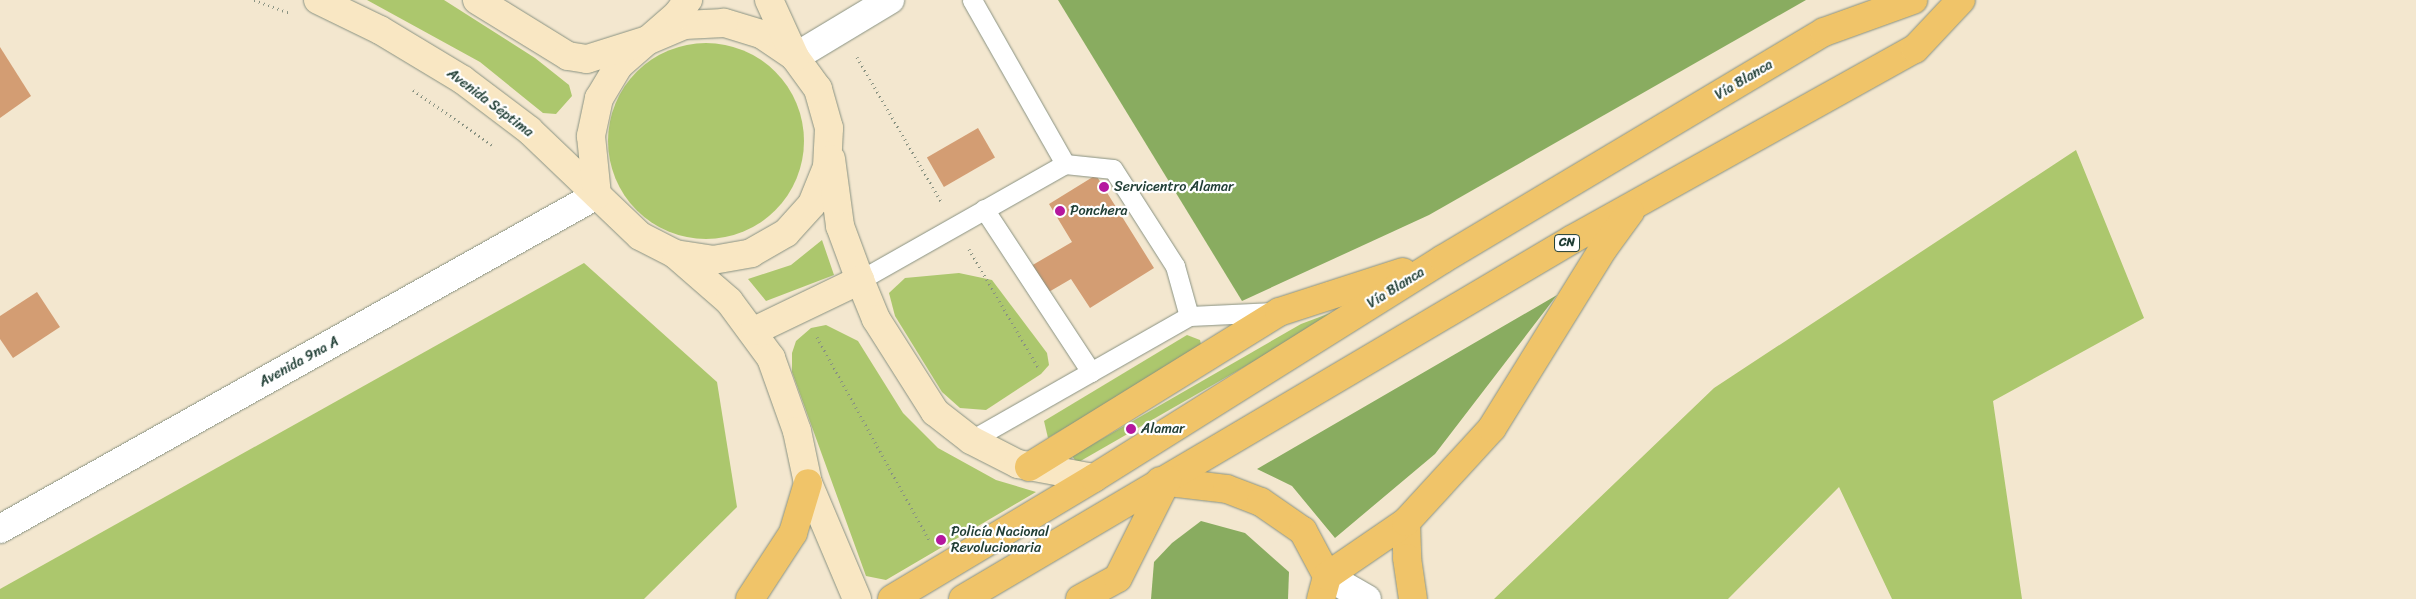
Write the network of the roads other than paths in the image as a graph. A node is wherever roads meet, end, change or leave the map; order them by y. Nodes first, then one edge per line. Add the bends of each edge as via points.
1 (318, 0) edge
2 (477, 0) edge
3 (688, 0) edge
4 (769, 0) edge
5 (890, 0) edge
6 (972, 0) edge
7 (1912, 0) edge
8 (1961, 0) edge
9 (648, 40) junction
10 (795, 57) junction
11 (829, 128) junction
12 (1065, 164) junction
13 (598, 195) junction
14 (1635, 204) junction
15 (984, 210) junction
16 (675, 254) junction
17 (1442, 259) junction
18 (860, 280) junction
19 (1279, 312) junction
20 (1189, 316) junction
21 (754, 331) junction
22 (1091, 372) junction
23 (971, 440) junction
24 (1029, 467) junction
25 (1094, 478) junction
26 (1167, 480) junction
27 (808, 483) junction
28 (1406, 522) junction
29 (0, 529) edge
30 (1324, 587) edge
31 (750, 599) edge
32 (857, 599) edge
33 (892, 599) edge
34 (963, 599) edge
35 (1080, 599) edge
36 (1367, 599) edge
37 (1413, 599) edge

1 - 13 main road, Avenida Séptima via 380,30 463,80 529,130
2 - 9 main road via 568,56 587,59
3 - 9 main road via 677,15
4 - 10 main road
5 - 10 street
6 - 12 lane
7 - 17 highway, Vía Blanca via 1824,32
8 - 14 highway, CN via 1915,49
9 - 10 main road via 684,25 724,23 760,34
9 - 13 main road via 619,65 599,98 591,136
10 - 11 main road via 818,89
11 - 16 main road via 827,167 812,204 786,233 751,253 713,260
11 - 18 main road via 840,226
12 - 15 lane
12 - 20 lane via 1113,169 1175,266
13 - 16 main road, Avenida Séptima via 640,236
13 - 29 street, Avenida 9na A
14 - 26 highway, CN via 1326,383
14 - 28 highway via 1603,249 1492,428
15 - 18 lane
15 - 22 lane
16 - 21 main road via 729,301
17 - 19 highway
17 - 25 highway, Vía Blanca
18 - 21 main road
18 - 23 main road via 876,319 913,382 935,412
19 - 20 lane
19 - 24 highway
20 - 22 lane
21 - 27 main road via 771,358 783,389
22 - 23 lane
23 - 24 main road
24 - 25 main road
25 - 26 highway via 1131,484
25 - 33 highway, Vía Blanca
26 - 30 highway via 1227,489 1261,502 1303,531
26 - 34 highway, CN
26 - 35 highway via 1118,578
27 - 31 highway via 793,534
27 - 32 main road
28 - 30 highway
28 - 37 highway
30 - 36 street

